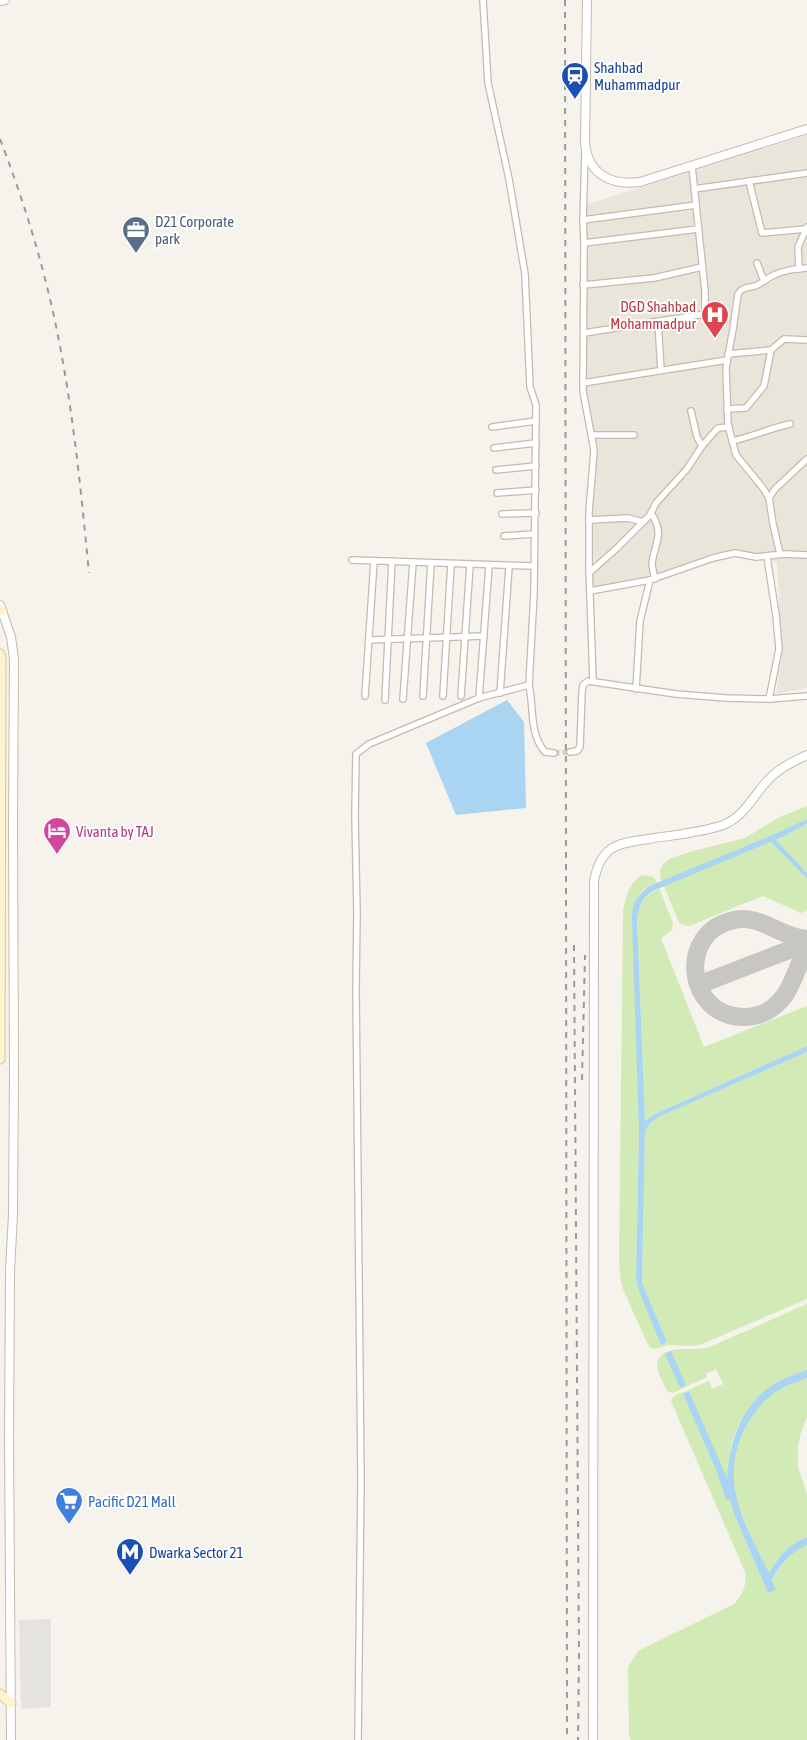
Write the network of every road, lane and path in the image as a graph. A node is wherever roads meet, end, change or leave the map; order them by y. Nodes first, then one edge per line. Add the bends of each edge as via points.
1 (5, 0) edge
2 (483, 0) edge
3 (587, 0) edge
4 (0, 1) edge
5 (807, 130) edge
6 (586, 149) junction
7 (692, 166) junction
8 (807, 173) edge
9 (749, 181) junction
10 (694, 189) junction
11 (696, 205) junction
12 (583, 220) junction
13 (807, 228) edge
14 (698, 229) junction
15 (584, 243) junction
16 (757, 263) dead end
17 (702, 267) junction
18 (799, 268) junction
19 (807, 268) edge
20 (764, 281) junction
21 (583, 284) junction
22 (658, 322) junction
23 (584, 333) junction
24 (807, 340) edge
25 (771, 350) junction
26 (728, 357) junction
27 (661, 370) junction
28 (583, 383) junction
29 (728, 409) junction
30 (691, 411) dead end
31 (536, 421) junction
32 (790, 424) dead end
33 (492, 427) dead end
34 (729, 427) junction
35 (592, 435) junction
36 (634, 435) dead end
37 (732, 441) junction
38 (536, 443) junction
39 (702, 446) junction
40 (494, 448) dead end
41 (807, 459) edge
42 (536, 466) junction
43 (496, 470) dead end
44 (536, 490) junction
45 (497, 493) dead end
46 (769, 498) junction
47 (536, 513) junction
48 (651, 513) junction
49 (502, 514) dead end
50 (589, 520) junction
51 (643, 522) junction
52 (534, 534) junction
53 (504, 536) dead end
54 (780, 554) junction
55 (807, 555) edge
56 (766, 557) junction
57 (352, 560) dead end
58 (374, 561) junction
59 (392, 561) junction
60 (413, 562) junction
61 (534, 562) junction
62 (430, 563) junction
63 (451, 564) junction
64 (470, 565) junction
65 (489, 566) junction
66 (509, 566) junction
67 (589, 573) junction
68 (653, 580) junction
69 (590, 591) junction
70 (1, 609) edge
71 (484, 636) junction
72 (426, 637) junction
73 (446, 637) junction
74 (466, 637) junction
75 (407, 639) junction
76 (369, 640) junction
77 (387, 640) junction
78 (0, 654) edge
79 (593, 681) junction
80 (529, 685) junction
81 (636, 689) junction
82 (500, 693) junction
83 (365, 696) dead end
84 (423, 696) dead end
85 (443, 696) dead end
86 (461, 696) dead end
87 (807, 696) edge
88 (479, 698) junction
89 (403, 699) dead end
90 (769, 699) junction
91 (385, 700) dead end
92 (570, 752) dead end
93 (554, 753) tunnel mouth
94 (807, 755) edge
95 (0, 1059) edge
96 (0, 1694) edge
97 (11, 1703) junction
98 (11, 1740) edge
99 (358, 1740) edge
100 (593, 1740) edge

1 - 4 street
2 - 31 street via 488,83 525,274 530,387 536,405
3 - 6 street
5 - 7 street
6 - 7 street via 601,175 620,183 640,182
6 - 12 street
7 - 10 street
8 - 9 street
9 - 10 street
9 - 13 street via 762,233
10 - 11 street
11 - 12 street
11 - 14 street
12 - 15 street
13 - 18 street via 798,247
14 - 15 street
14 - 17 street
15 - 21 street
16 - 20 street
17 - 21 street via 654,278
17 - 22 street via 705,315
18 - 19 street
18 - 20 street
20 - 26 street via 744,288 738,294
21 - 23 street
22 - 23 street
22 - 27 street
23 - 28 street
24 - 25 street via 782,340
25 - 26 street
25 - 29 street via 763,388 746,408
26 - 27 street
26 - 29 street
27 - 28 street
28 - 35 street
29 - 34 street
30 - 39 street via 696,437
31 - 33 street
31 - 38 street
32 - 37 street
34 - 37 street
34 - 39 street via 717,429
35 - 36 street
35 - 50 street via 594,455
37 - 46 street via 736,455
38 - 40 street
38 - 42 street
39 - 48 street
41 - 46 street
42 - 43 street
42 - 44 street
44 - 45 street
44 - 47 street
46 - 54 street
47 - 49 street
47 - 52 street
48 - 51 street
48 - 68 street via 658,526
50 - 51 street via 628,518
50 - 67 street
51 - 67 street
52 - 53 street
52 - 61 street
54 - 55 street
54 - 56 street
56 - 68 street via 735,553
56 - 90 street via 779,649
57 - 58 street
58 - 59 street
58 - 76 street
59 - 60 street
59 - 77 street
60 - 62 street
60 - 75 street
61 - 66 street
61 - 80 street
62 - 63 street
62 - 72 street
63 - 64 street
63 - 73 street
64 - 65 street
64 - 74 street
65 - 66 street
65 - 71 street
66 - 82 street
67 - 69 street
68 - 69 street
68 - 81 street via 640,621
69 - 79 street
70 - 97 street via 11,637 14,659 14,1073 9,1437
71 - 74 street
71 - 88 street
72 - 73 street
72 - 75 street
72 - 84 street
73 - 74 street
73 - 85 street
74 - 86 street
75 - 77 street
75 - 89 street
76 - 77 street
76 - 83 street
77 - 91 street
78 - 95 main road
79 - 81 street
79 - 92 street via 588,681 582,692 580,747
80 - 82 street
80 - 93 street via 538,744 545,752
81 - 90 street
82 - 88 street
87 - 90 street
88 - 99 street via 369,744 358,751 356,758 361,1480
94 - 100 street via 776,772 739,816 730,822 613,848 596,870
96 - 97 main road
97 - 98 street

